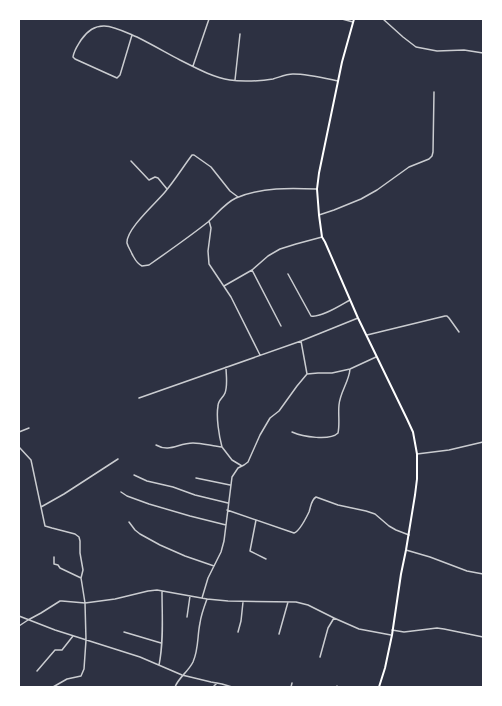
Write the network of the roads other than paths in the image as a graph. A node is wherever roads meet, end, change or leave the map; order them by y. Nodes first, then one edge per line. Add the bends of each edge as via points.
1 (210, 19) edge
2 (342, 19) edge
3 (383, 19) edge
4 (354, 21) edge
5 (240, 34) dead end
6 (132, 35) junction
7 (483, 53) edge
8 (193, 66) junction
9 (235, 80) junction
10 (338, 81) junction
11 (434, 92) dead end
12 (131, 161) dead end
13 (167, 189) junction
14 (317, 189) junction
15 (238, 197) junction
16 (319, 215) junction
17 (208, 221) junction
18 (322, 237) junction
19 (252, 270) junction
20 (288, 274) dead end
21 (224, 286) junction
22 (350, 300) junction
23 (358, 318) junction
24 (281, 326) dead end
25 (459, 332) dead end
26 (367, 335) junction
27 (301, 341) junction
28 (260, 355) junction
29 (376, 357) junction
30 (226, 368) junction
31 (350, 369) junction
32 (307, 374) junction
33 (139, 398) dead end
34 (29, 428) dead end
35 (19, 432) edge
36 (292, 432) dead end
37 (483, 442) edge
38 (156, 445) dead end
39 (19, 447) edge
40 (222, 447) junction
41 (417, 454) junction
42 (118, 459) dead end
43 (242, 466) junction
44 (134, 475) dead end
45 (196, 478) dead end
46 (230, 485) junction
47 (121, 492) dead end
48 (228, 503) junction
49 (41, 507) junction
50 (227, 510) junction
51 (256, 520) junction
52 (129, 522) dead end
53 (226, 525) junction
54 (409, 535) junction
55 (406, 550) junction
56 (54, 557) dead end
57 (266, 559) dead end
58 (214, 566) junction
59 (483, 574) edge
60 (81, 578) junction
61 (162, 591) junction
62 (190, 596) junction
63 (202, 598) junction
64 (206, 599) junction
65 (243, 602) junction
66 (288, 602) junction
67 (85, 603) junction
68 (19, 616) edge
69 (187, 617) dead end
70 (334, 618) junction
71 (28, 620) junction
72 (19, 626) edge
73 (392, 630) junction
74 (124, 632) dead end
75 (238, 632) dead end
76 (279, 634) dead end
77 (392, 635) junction
78 (73, 636) junction
79 (483, 637) edge
80 (86, 640) junction
81 (161, 643) junction
82 (320, 657) dead end
83 (159, 665) junction
84 (36, 671) dead end
85 (182, 675) junction
86 (217, 683) junction
87 (292, 683) dead end
88 (54, 687) edge
89 (175, 687) edge
90 (213, 687) edge
91 (232, 687) edge
92 (291, 687) edge
93 (379, 687) edge

1 - 8 street
2 - 4 street
3 - 7 street via 416,47
4 - 10 main road
5 - 9 street
6 - 6 street via 107,26 94,27 85,35 73,57 117,78
6 - 8 street
8 - 9 street via 211,75
9 - 10 street via 269,79 293,74
10 - 14 main road
11 - 16 street via 432,156 409,167 377,190
12 - 13 street via 149,180 158,178
13 - 15 street via 193,154 211,167 232,194
13 - 17 street via 135,225 128,238 127,243 139,264 149,265
14 - 15 street via 275,188
14 - 16 main road
15 - 17 street
16 - 18 main road
17 - 21 street via 209,264
18 - 19 street via 280,250 268,256
18 - 22 main road
19 - 21 street
19 - 24 street
20 - 22 street via 312,316
21 - 28 street
22 - 23 main road
23 - 26 main road
23 - 27 street
25 - 26 street via 445,316
26 - 29 main road
27 - 28 street
27 - 32 street
28 - 30 street
29 - 31 street
29 - 41 main road via 410,425
30 - 33 street
30 - 40 street via 225,393 217,407
31 - 32 street
31 - 36 street via 339,404 338,433 335,436 318,437
32 - 43 street via 279,411 270,418 248,462
34 - 35 street
37 - 41 street
38 - 40 street via 165,449 186,443
39 - 49 street via 31,460
40 - 43 street via 232,460
41 - 54 main road via 417,479
42 - 49 street
43 - 46 street via 236,470
44 - 48 street via 147,481
45 - 46 street
46 - 48 street
47 - 53 street via 149,504
48 - 50 street
49 - 60 street via 46,526 79,537 83,570
50 - 51 street
50 - 53 street
51 - 54 street via 294,533 299,531 316,497 375,514 389,526
51 - 57 street via 250,551
52 - 58 street via 134,530 160,545
53 - 58 street via 223,547
54 - 55 main road
55 - 59 street
55 - 73 main road
56 - 60 street via 54,564
58 - 63 street
60 - 67 street
61 - 62 street
61 - 67 street via 148,591
61 - 81 street
62 - 63 street
62 - 69 street
63 - 64 street
64 - 65 street
64 - 85 street via 200,620 198,648 188,670
65 - 66 street
65 - 75 street
66 - 70 street via 308,605
66 - 76 street
67 - 71 street via 60,601
67 - 80 street
68 - 71 street
70 - 77 street via 359,629
70 - 82 street via 328,628
71 - 72 street
71 - 78 street
73 - 77 main road
73 - 79 street via 404,632 437,628
74 - 81 street
77 - 93 main road
78 - 80 street
78 - 84 street via 62,650 55,650
80 - 83 street
80 - 88 street via 82,675
81 - 83 street
83 - 85 street
85 - 86 street
85 - 89 street
86 - 90 street
86 - 91 street
87 - 92 street

